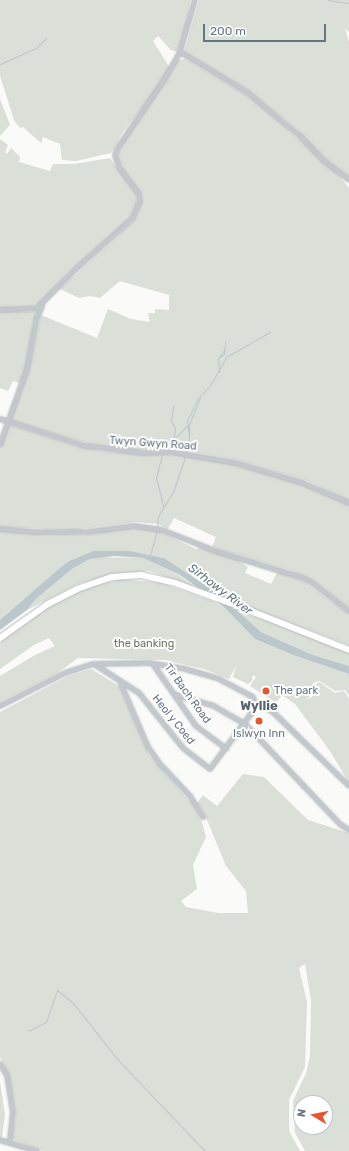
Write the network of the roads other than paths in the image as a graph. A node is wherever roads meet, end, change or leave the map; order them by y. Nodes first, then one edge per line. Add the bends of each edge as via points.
1 (195, 0) edge
2 (180, 52) junction
3 (349, 180) edge
4 (42, 305) junction
5 (0, 310) edge
6 (0, 419) edge
7 (7, 421) junction
8 (0, 445) edge
9 (349, 503) edge
10 (0, 529) edge
11 (349, 611) edge
12 (0, 638) edge
13 (349, 650) edge
14 (93, 664) junction
15 (154, 664) junction
16 (122, 684) junction
17 (176, 695) junction
18 (0, 706) edge
19 (256, 707) junction
20 (245, 724) junction
21 (226, 749) junction
22 (349, 786) edge
23 (203, 817) dead end
24 (349, 830) edge
25 (0, 1064) edge
26 (0, 1140) edge
27 (10, 1141) junction
28 (37, 1151) edge

1 - 2 street
2 - 3 street via 248,93
2 - 4 street via 115,155 120,169 140,194 136,214 123,230 75,270
4 - 5 street via 30,310
4 - 7 street via 27,369
6 - 7 street, Twyn Gwyn Road
7 - 8 street
7 - 9 street, Twyn Gwyn Road via 85,446 143,453 172,452 236,463 303,483
10 - 11 street via 74,532 134,526 162,530 300,577 311,582
12 - 13 main road via 62,596 112,577 140,575 238,606
14 - 15 street
14 - 16 street, Heol y Coed
14 - 18 street via 79,668
15 - 17 street, Tir Bach Road
15 - 19 street via 185,668 219,679 253,697
16 - 21 street, Heol y Coed via 139,693 182,748 210,769
16 - 23 street via 148,746 160,764 191,797
17 - 20 street via 212,706
17 - 21 street, Tir Bach Road via 196,726
19 - 20 street
19 - 22 street via 269,708
20 - 21 street
20 - 24 street via 340,824
25 - 27 street via 7,1076 13,1112
26 - 27 street
27 - 28 street

